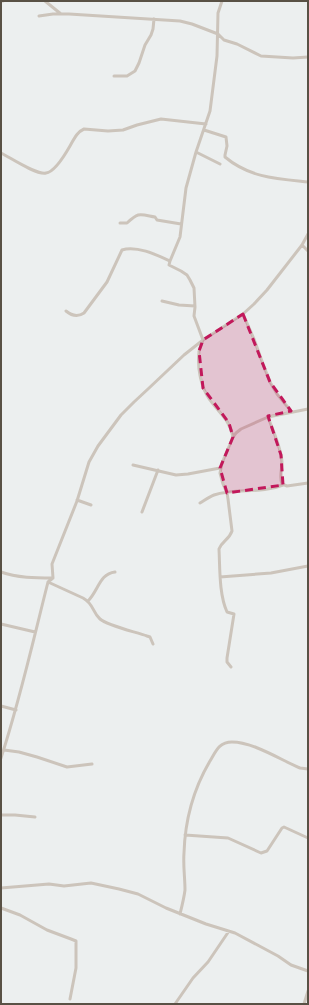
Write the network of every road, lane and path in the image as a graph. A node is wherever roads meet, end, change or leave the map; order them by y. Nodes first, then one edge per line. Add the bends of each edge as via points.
1 (45, 1) edge
2 (222, 1) edge
3 (61, 14) junction
4 (39, 16) dead end
5 (154, 19) junction
6 (218, 34) junction
7 (308, 57) edge
8 (114, 76) dead end
9 (206, 124) junction
10 (204, 130) junction
11 (196, 152) junction
12 (1, 153) edge
13 (220, 164) dead end
14 (308, 182) edge
15 (120, 223) dead end
16 (181, 224) junction
17 (308, 234) edge
18 (302, 245) junction
19 (308, 251) edge
20 (170, 261) junction
21 (169, 265) junction
22 (164, 266) dead end
23 (162, 301) dead end
24 (195, 306) junction
25 (66, 311) dead end
26 (243, 314) junction
27 (203, 340) junction
28 (308, 409) edge
29 (291, 411) junction
30 (268, 416) junction
31 (233, 437) junction
32 (133, 464) dead end
33 (220, 468) junction
34 (158, 470) junction
35 (308, 483) edge
36 (283, 485) junction
37 (227, 493) junction
38 (77, 500) junction
39 (200, 503) dead end
40 (91, 505) dead end
41 (142, 512) dead end
42 (308, 566) edge
43 (1, 572) edge
44 (115, 572) dead end
45 (220, 577) junction
46 (52, 578) junction
47 (48, 582) junction
48 (88, 601) junction
49 (1, 624) edge
50 (35, 632) junction
51 (153, 644) dead end
52 (231, 667) dead end
53 (1, 706) edge
54 (16, 710) junction
55 (4, 750) junction
56 (1, 758) edge
57 (92, 764) dead end
58 (308, 769) edge
59 (1, 815) edge
60 (35, 817) dead end
61 (185, 835) junction
62 (308, 838) edge
63 (1, 888) edge
64 (1, 908) edge
65 (180, 914) junction
66 (229, 931) junction
67 (308, 971) edge
68 (308, 991) edge
69 (70, 999) dead end
70 (175, 1004) edge
71 (304, 1004) edge

1 - 3 street
2 - 6 street via 218,13
3 - 4 street
3 - 5 street
5 - 6 street via 186,22
5 - 8 street via 151,35 135,71 127,76
6 - 7 street via 224,40 261,56
6 - 9 street via 214,83
9 - 10 street
9 - 12 street via 161,119 123,130 80,131 57,165 45,173
10 - 11 street
10 - 14 street via 226,137 225,157 249,172 260,176
11 - 13 street
11 - 16 street via 186,188
15 - 16 street via 127,223 141,214
16 - 20 street via 180,237
17 - 18 street
18 - 19 street
18 - 26 street via 267,290
20 - 21 street
20 - 25 street via 141,250 122,250 107,282 84,313 76,315
21 - 22 street
21 - 24 street via 187,275 194,288
23 - 24 street via 179,306
24 - 27 street via 194,316
26 - 27 street
26 - 29 street via 270,382
27 - 31 street via 199,351 200,379 210,400 229,423
27 - 38 street via 121,416 89,462
28 - 29 street
29 - 30 street
30 - 31 street via 241,429
30 - 36 street via 281,455
31 - 33 street
32 - 34 street
33 - 34 street via 176,475
33 - 37 street
34 - 41 street
35 - 36 street
36 - 37 street via 275,489
37 - 39 street
37 - 45 street via 232,532 219,549
38 - 40 street
38 - 46 street via 52,564
42 - 45 street via 271,573
43 - 46 street via 9,575
44 - 48 street via 106,574
45 - 52 street via 226,612 234,614 227,658
46 - 47 street
47 - 48 street
47 - 50 street
48 - 51 street via 101,620 150,637
49 - 50 street
50 - 54 street
53 - 54 street
54 - 55 street
55 - 56 street
55 - 57 street via 67,767
58 - 61 street via 300,768 248,745 233,742 223,744 218,748 198,784
59 - 60 street
61 - 62 street via 228,838 262,853 267,851 284,827
61 - 65 street via 185,889
63 - 65 street via 91,883 138,894
64 - 69 street via 20,915 46,930 76,941 76,968
65 - 66 street
66 - 67 street via 247,938 291,965
66 - 70 street
68 - 71 street

